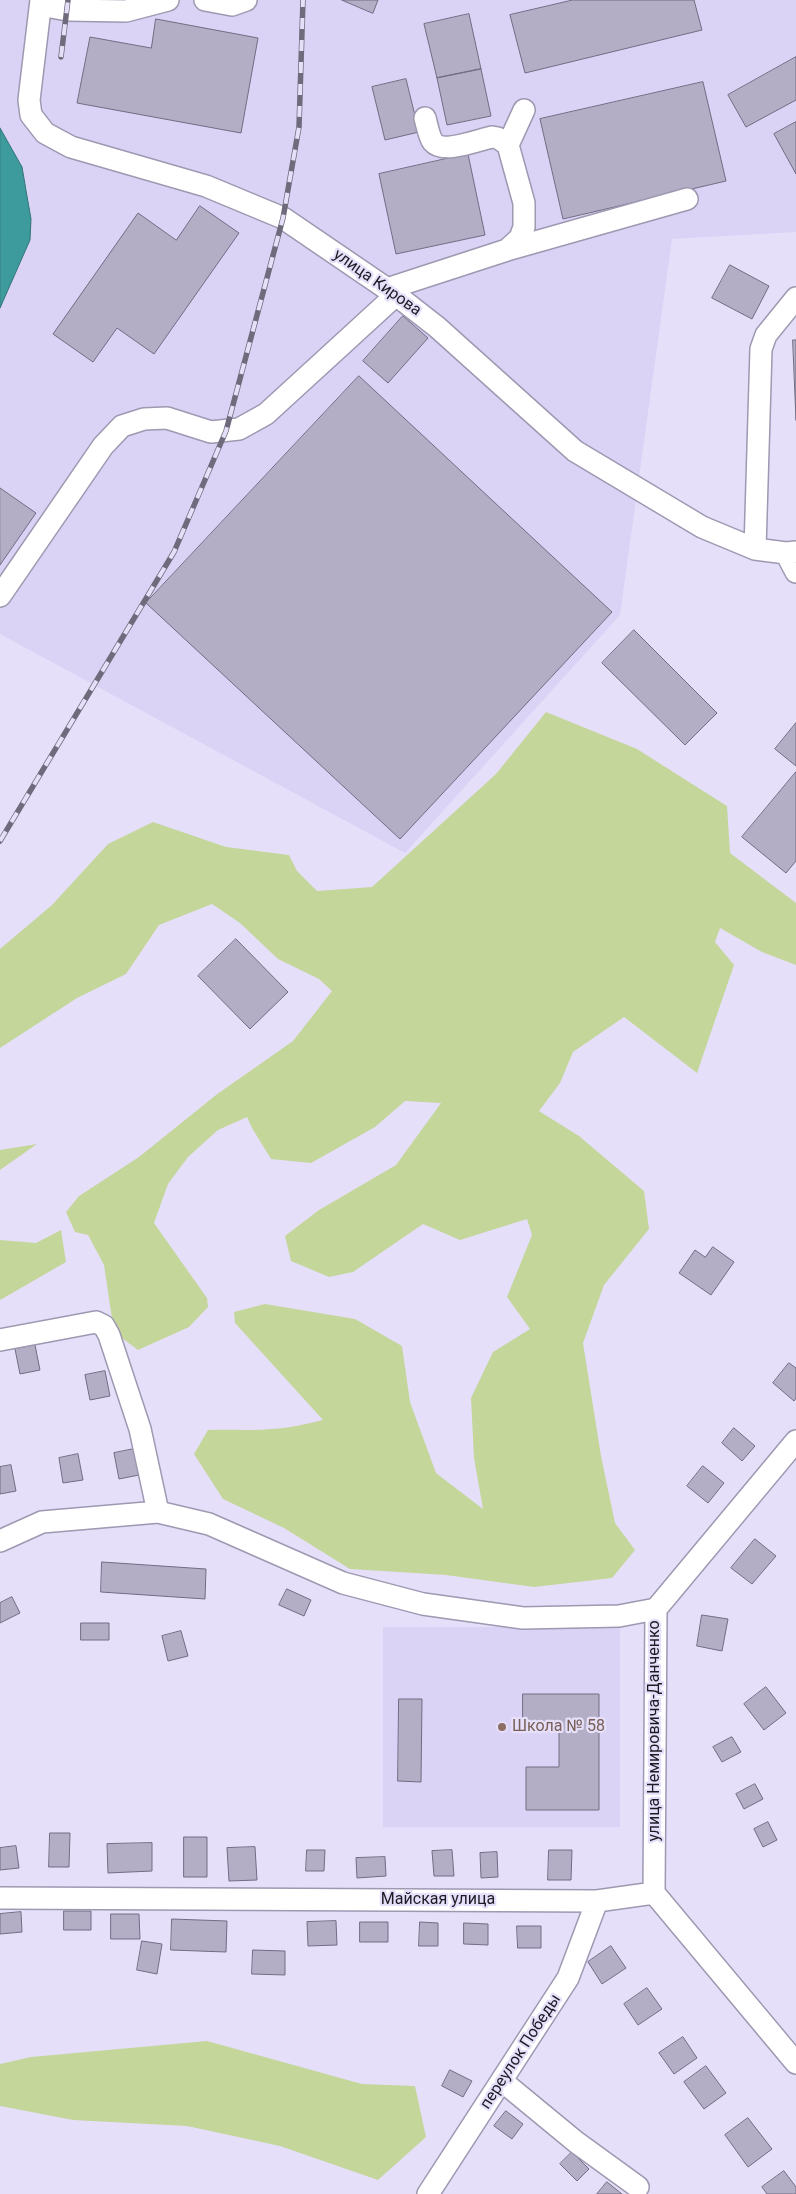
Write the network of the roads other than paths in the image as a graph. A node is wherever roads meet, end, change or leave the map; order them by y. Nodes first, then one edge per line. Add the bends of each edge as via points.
1 (168, 0) edge
2 (205, 0) edge
3 (246, 0) edge
4 (41, 3) edge
5 (524, 110) dead end
6 (425, 118) dead end
7 (508, 144) junction
8 (687, 199) dead end
9 (507, 250) junction
10 (392, 292) junction
11 (796, 298) edge
12 (788, 319) edge
13 (755, 549) junction
14 (791, 553) edge
15 (796, 572) edge
16 (0, 596) edge
17 (0, 1340) edge
18 (796, 1441) edge
19 (158, 1512) junction
20 (0, 1541) edge
21 (656, 1609) junction
22 (654, 1893) junction
23 (0, 1898) edge
24 (598, 1901) junction
25 (796, 2063) edge
26 (502, 2081) junction
27 (638, 2187) dead end
28 (428, 2194) edge

1 - 4 street via 126,11 67,10
2 - 3 street via 232,4
4 - 10 street, улица Кирова via 29,100 31,115 45,133 72,147 206,186 283,218
5 - 7 street
6 - 7 street via 432,141 441,147 492,137
7 - 9 street via 524,203 524,227 520,238
8 - 9 street
9 - 10 street
10 - 13 street, улица Кирова via 437,327 575,452 702,527
10 - 16 street via 266,414 239,429 211,432 167,418 144,419 122,426 103,446
11 - 12 street
12 - 13 street via 766,335 761,349
13 - 14 street, улица Кирова
14 - 15 street
17 - 19 street via 96,1322 104,1326 140,1429
18 - 21 street, улица Немировича-Данченко
19 - 20 street via 42,1522
19 - 21 street via 209,1524 343,1583 423,1604 523,1618 618,1616
21 - 22 street, улица Немировича-Данченко
22 - 24 street, Майская улица
22 - 25 street
23 - 24 street, Майская улица
24 - 26 street, переулок Победы via 568,1978
26 - 27 street via 576,2142
26 - 28 street, переулок Победы

